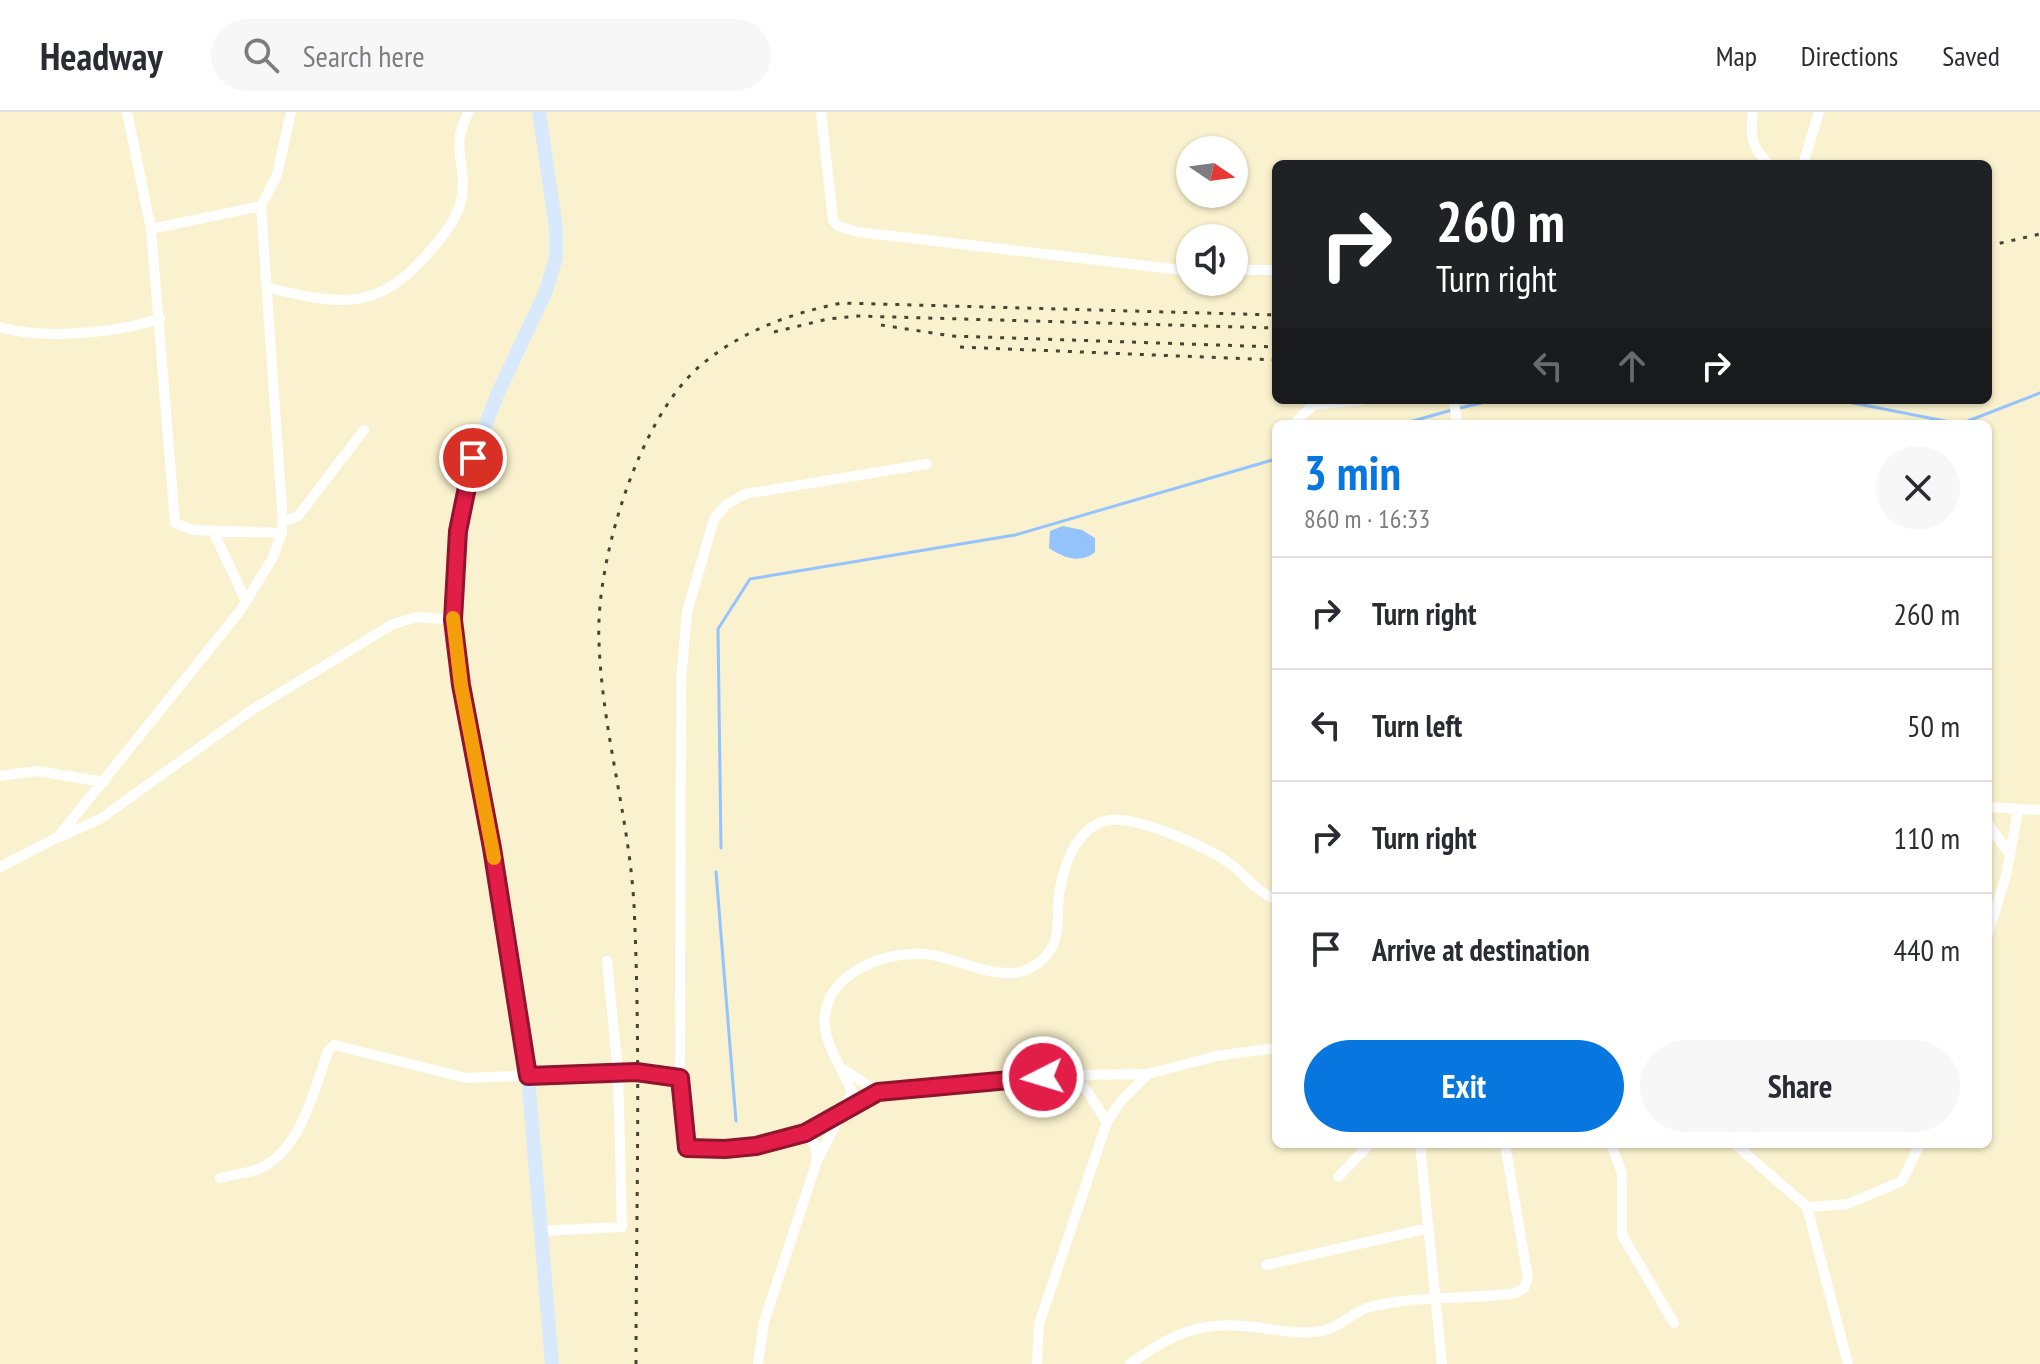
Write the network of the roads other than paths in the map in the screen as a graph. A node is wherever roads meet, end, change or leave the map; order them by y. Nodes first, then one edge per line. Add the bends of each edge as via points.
1 (127, 112) edge
2 (291, 112) edge
3 (469, 112) edge
4 (539, 112) edge
5 (821, 112) edge
6 (1753, 112) edge
7 (1819, 112) edge
8 (1765, 160) edge
9 (1804, 160) edge
10 (261, 206) junction
11 (151, 229) junction
12 (1176, 269) edge
13 (1248, 270) edge
14 (1272, 270) edge
15 (269, 288) junction
16 (160, 318) junction
17 (0, 327) edge
18 (1323, 404) edge
19 (1297, 420) dead end
20 (364, 430) dead end
21 (927, 464) dead end
22 (282, 528) junction
23 (213, 531) junction
24 (246, 601) junction
25 (453, 620) junction
26 (0, 776) edge
27 (104, 782) junction
28 (1992, 807) edge
29 (2018, 810) junction
30 (2040, 810) edge
31 (1992, 830) edge
32 (58, 837) junction
33 (2009, 853) junction
34 (0, 867) edge
35 (1272, 898) edge
36 (1992, 918) edge
37 (607, 961) dead end
38 (1272, 1049) edge
39 (843, 1069) junction
40 (618, 1072) junction
41 (1148, 1074) junction
42 (1071, 1075) junction
43 (528, 1076) junction
44 (680, 1078) junction
45 (878, 1092) junction
46 (842, 1112) junction
47 (1107, 1122) junction
48 (805, 1133) junction
49 (1366, 1148) edge
50 (1420, 1148) edge
51 (1506, 1148) edge
52 (1613, 1148) edge
53 (1740, 1148) edge
54 (1918, 1148) edge
55 (817, 1161) junction
56 (1338, 1177) dead end
57 (220, 1178) dead end
58 (1807, 1207) junction
59 (1429, 1228) junction
60 (539, 1231) junction
61 (1266, 1265) dead end
62 (1436, 1299) junction
63 (1674, 1323) dead end
64 (552, 1364) edge
65 (758, 1364) edge
66 (1037, 1364) edge
67 (1130, 1364) edge
68 (1442, 1364) edge
69 (1848, 1364) edge

1 - 11 street
2 - 10 street via 277,175
3 - 15 street via 457,145 462,198 456,216 402,281 367,299 328,299
4 - 25 street via 556,258 473,458 458,531
5 - 12 street via 833,220 838,226
6 - 8 street via 1750,134
7 - 9 street
10 - 11 street
10 - 15 street
11 - 16 street
13 - 14 street
15 - 22 street
16 - 17 street via 64,333
16 - 23 street via 173,516 181,528
18 - 19 street via 1313,405
20 - 22 street via 298,516
21 - 44 street via 745,494 714,519 687,612 681,681
22 - 23 street
22 - 24 street via 272,559
23 - 24 street
24 - 27 street
25 - 32 street via 418,617 393,624 252,710 100,819
25 - 43 street
26 - 27 street via 37,771
27 - 32 street
28 - 29 street
29 - 30 street
29 - 33 street
31 - 33 street
32 - 34 street
33 - 36 street
35 - 39 street via 1216,854 1127,819 1107,820 1087,829 1075,846 1060,888 1054,944 1030,969 1009,974 924,954 863,966 844,978 825,1007 827,1039
37 - 40 street
38 - 41 street
39 - 45 street
39 - 46 street via 852,1092
40 - 43 street
40 - 44 street
40 - 60 street via 622,1227
41 - 42 street
41 - 47 street
42 - 45 street
42 - 47 street
43 - 57 street via 466,1078 334,1045 299,1129 276,1158 258,1169
43 - 60 street
44 - 48 street via 687,1148 756,1146
45 - 46 street
46 - 48 street
46 - 55 street
47 - 66 street via 1039,1324
48 - 55 street via 815,1145
49 - 56 street
50 - 59 street
51 - 62 street via 1528,1278 1524,1288 1505,1295
52 - 63 street via 1622,1173 1622,1235
53 - 58 street
54 - 58 street via 1902,1181 1892,1187 1848,1204
55 - 65 street via 764,1322
58 - 69 street
59 - 61 street
59 - 62 street
60 - 64 street
62 - 67 street via 1366,1308 1343,1325 1301,1333 1233,1324 1191,1328
62 - 68 street

